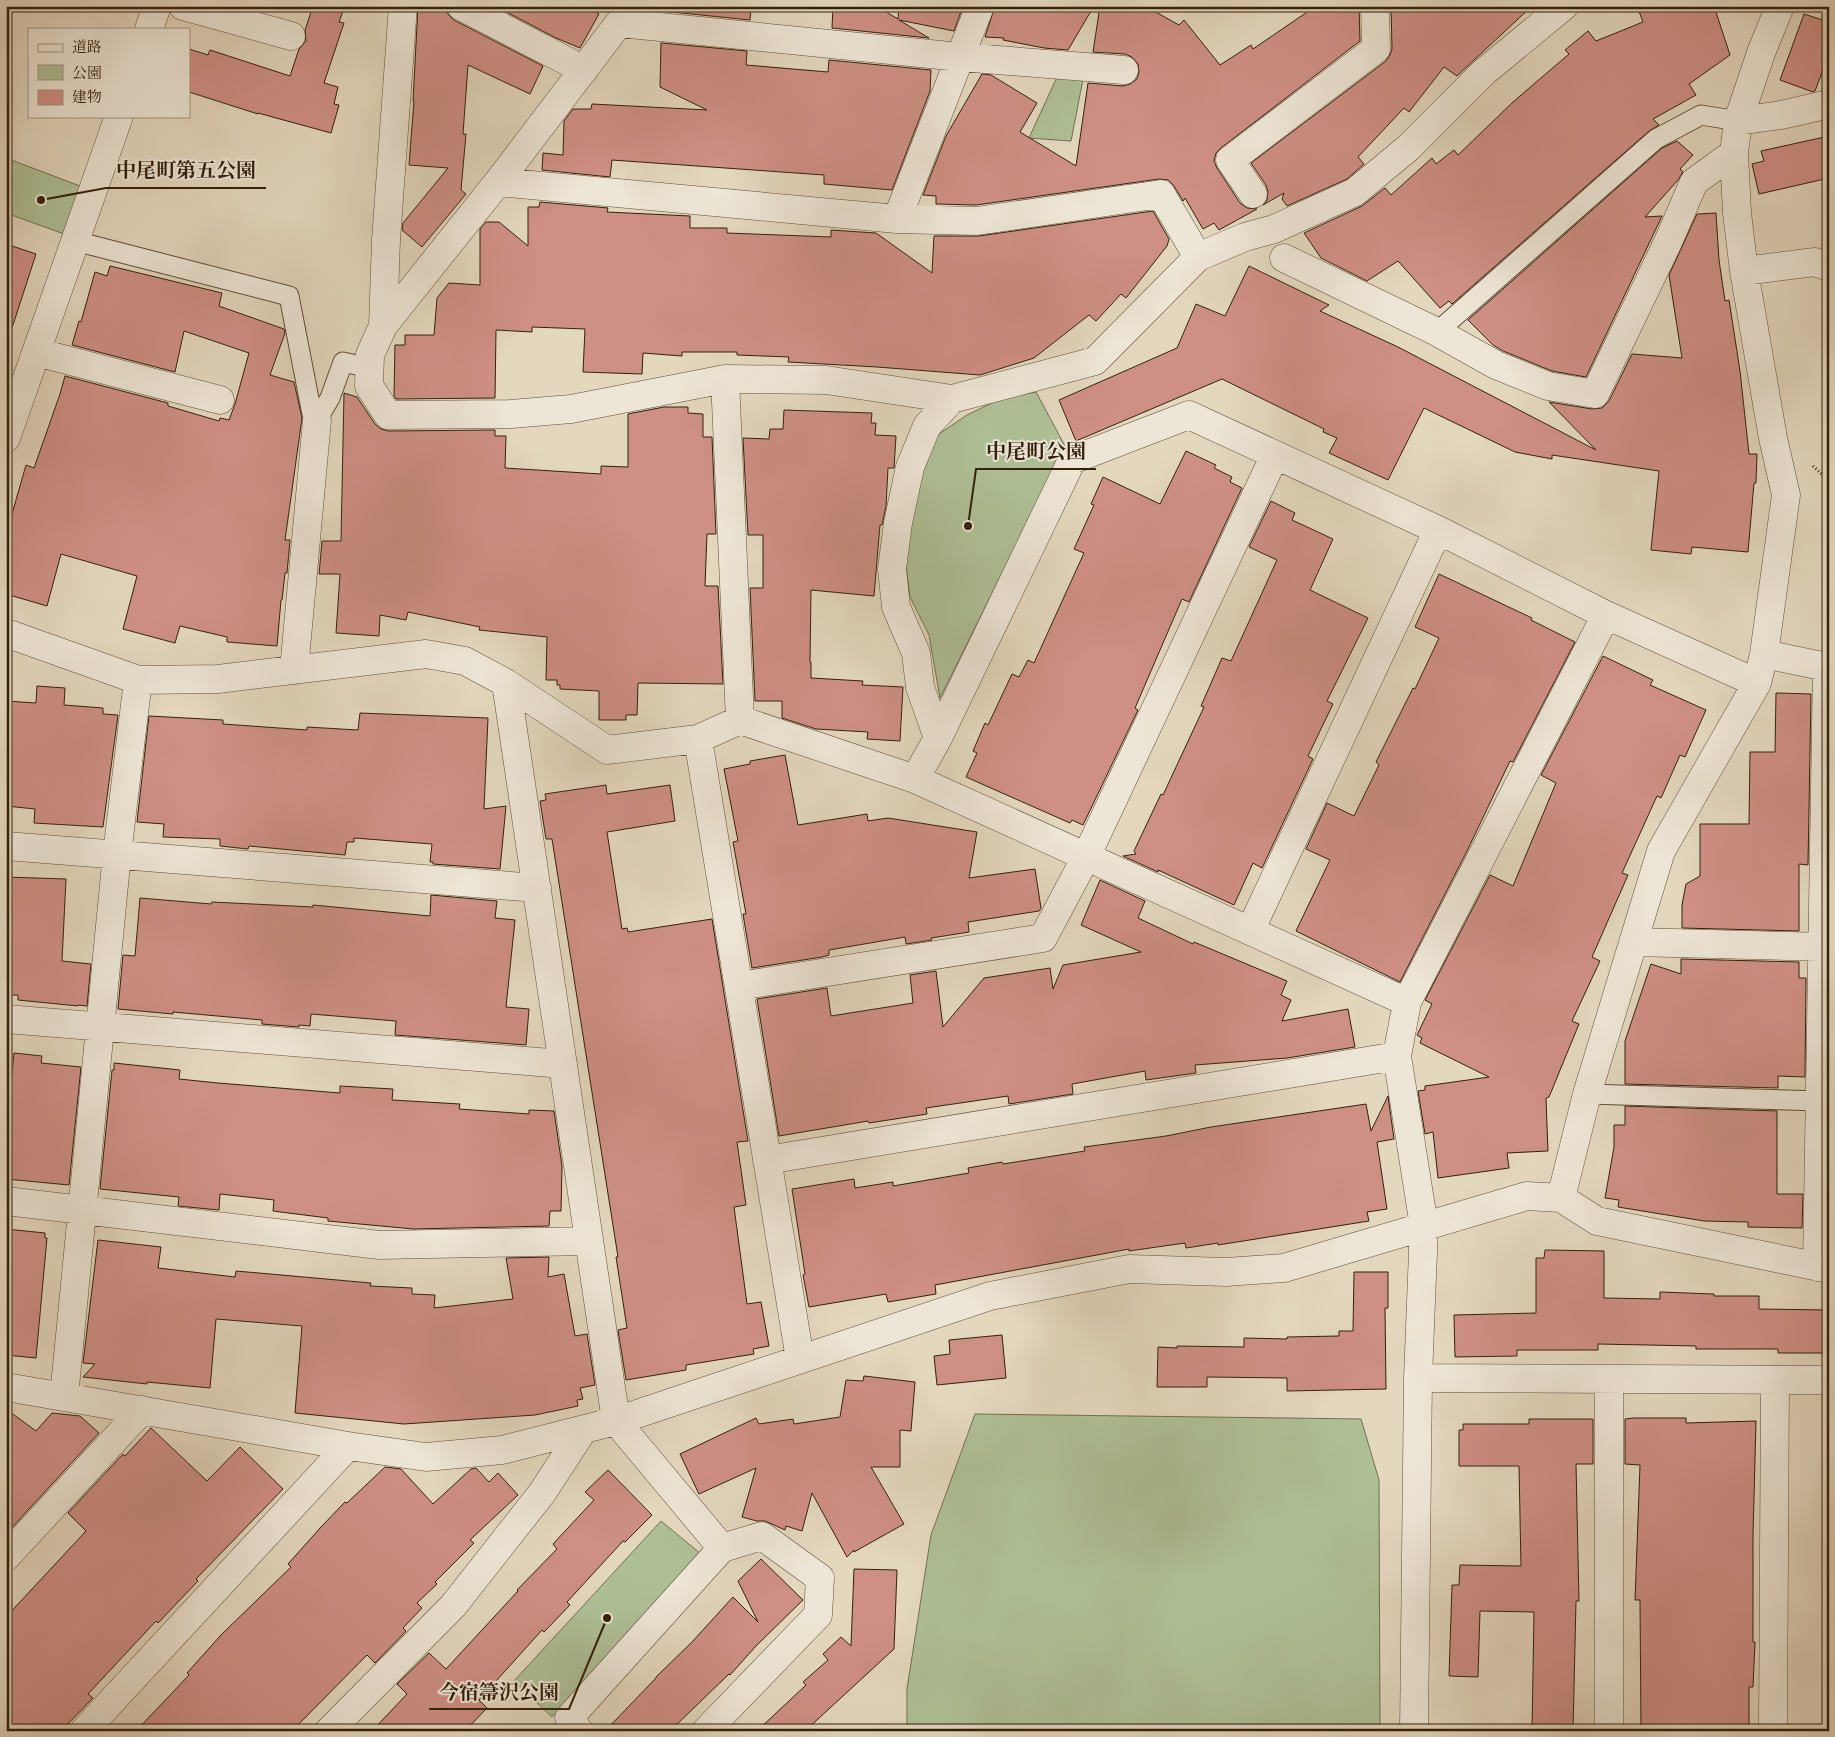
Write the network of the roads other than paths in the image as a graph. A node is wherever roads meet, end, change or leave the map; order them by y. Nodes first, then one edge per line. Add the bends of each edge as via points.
1 (157, 6) edge
2 (183, 6) edge
3 (403, 6) edge
4 (461, 6) edge
5 (980, 6) edge
6 (1375, 6) edge
7 (1564, 6) edge
8 (1780, 6) edge
9 (626, 15) edge
10 (149, 28) edge
11 (291, 36) dead end
12 (960, 57) junction
13 (584, 70) junction
14 (1124, 70) dead end
15 (1829, 104) edge
16 (118, 118) edge
17 (1738, 121) junction
18 (1734, 153) junction
19 (498, 182) junction
20 (897, 219) junction
21 (1264, 230) junction
22 (75, 242) junction
23 (1198, 257) junction
24 (1829, 267) edge
25 (1744, 271) junction
26 (384, 326) junction
27 (1437, 332) junction
28 (36, 352) junction
29 (370, 368) junction
30 (724, 379) junction
31 (952, 399) junction
32 (220, 400) dead end
33 (317, 420) junction
34 (6, 438) edge
35 (1275, 454) junction
36 (1438, 530) junction
37 (1606, 615) junction
38 (6, 633) edge
39 (1764, 654) junction
40 (294, 670) junction
41 (138, 680) junction
42 (506, 683) junction
43 (1757, 683) junction
44 (740, 720) junction
45 (938, 738) junction
46 (698, 739) junction
47 (915, 779) junction
48 (6, 846) edge
49 (117, 854) junction
50 (1086, 856) junction
51 (537, 888) junction
52 (1250, 931) junction
53 (1634, 942) junction
54 (1825, 947) edge
55 (739, 986) junction
56 (1407, 1002) junction
57 (6, 1019) edge
58 (101, 1028) junction
59 (1397, 1056) junction
60 (563, 1064) junction
61 (1588, 1094) junction
62 (1820, 1101) junction
63 (767, 1160) junction
64 (1561, 1198) junction
65 (6, 1201) edge
66 (83, 1210) junction
67 (1424, 1226) junction
68 (589, 1241) junction
69 (1823, 1268) edge
70 (800, 1359) junction
71 (1418, 1378) junction
72 (1609, 1379) junction
73 (1775, 1380) junction
74 (1829, 1380) edge
75 (6, 1387) edge
76 (64, 1397) junction
77 (142, 1410) junction
78 (616, 1421) junction
79 (583, 1430) junction
80 (348, 1446) junction
81 (722, 1548) junction
82 (6, 1557) edge
83 (84, 1731) edge
84 (329, 1731) edge
85 (579, 1731) edge
86 (706, 1731) edge
87 (1414, 1731) edge
88 (1609, 1731) edge
89 (1773, 1731) edge

1 - 10 street
2 - 11 street
3 - 26 street via 386,240
4 - 13 street
5 - 12 street
6 - 21 street via 1376,49 1230,160
7 - 21 street via 1484,72 1408,148 1355,192
8 - 17 street
9 - 12 street
9 - 13 street
12 - 14 street
12 - 20 street
13 - 19 street
15 - 17 street
16 - 22 street
17 - 18 street
17 - 27 lane via 1701,115 1656,139
18 - 25 street
18 - 27 street via 1694,182 1596,394 1548,386 1496,365
19 - 20 street
19 - 26 street
20 - 23 street via 977,221 1161,194
21 - 23 street
21 - 27 street
22 - 28 street
22 - 33 lane via 289,296 312,414
23 - 31 street via 1095,361
24 - 25 street via 1815,262
25 - 39 street via 1786,495
26 - 29 street via 370,355
28 - 32 street
28 - 34 street
29 - 30 street via 369,386 388,415 511,414 571,409
29 - 33 lane via 343,362 330,398
30 - 31 street via 826,380
30 - 44 street
31 - 45 street via 927,426 910,467 892,569 896,607 916,653 920,686
33 - 40 street
35 - 36 street
35 - 45 street via 1189,415 1072,460
35 - 50 street
36 - 37 street
36 - 52 street
37 - 43 street
37 - 56 street
38 - 41 street
39 - 43 street
39 - 54 street via 1826,667
40 - 41 street via 218,679
40 - 42 street via 426,654 465,661
41 - 49 street
42 - 46 street via 607,750
42 - 51 street
43 - 53 street via 1661,851
44 - 46 street
44 - 47 street
45 - 47 street
46 - 55 street
47 - 50 street
48 - 49 street
49 - 51 street
49 - 58 street
50 - 52 street
50 - 55 street via 1044,938
51 - 60 street
52 - 56 street
53 - 54 street
53 - 61 street
54 - 62 street
55 - 63 street
56 - 59 street
57 - 58 street
58 - 60 street
58 - 66 street
59 - 63 street
59 - 67 street
60 - 68 street
61 - 62 lane
61 - 64 street
62 - 69 street
63 - 70 street
64 - 67 street via 1527,1196
64 - 69 street via 1597,1221
65 - 66 street
66 - 68 street via 379,1245
66 - 76 street
67 - 70 street via 1284,1268 1226,1272 1130,1269 990,1296
67 - 71 street
68 - 78 street
70 - 78 street
71 - 72 street
71 - 87 street
72 - 73 street
72 - 88 street
73 - 74 street
73 - 89 street
75 - 76 street
76 - 77 street
77 - 80 street
77 - 82 street
78 - 79 street
78 - 81 street
79 - 80 street via 502,1450 426,1457
79 - 84 street via 542,1493 454,1606
80 - 83 street
81 - 85 street via 568,1718
81 - 86 street via 762,1536 820,1578 818,1614

